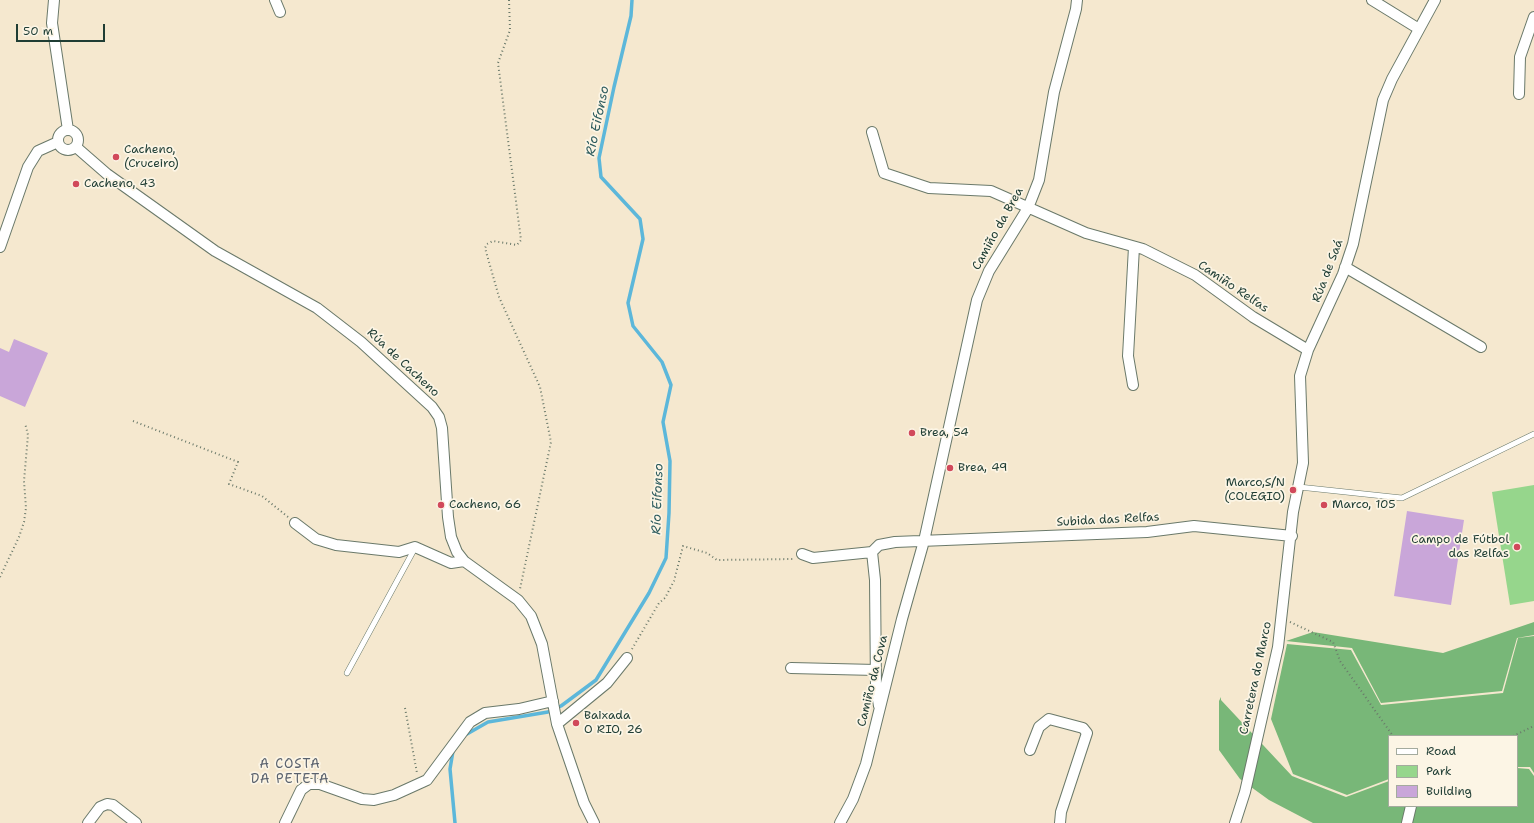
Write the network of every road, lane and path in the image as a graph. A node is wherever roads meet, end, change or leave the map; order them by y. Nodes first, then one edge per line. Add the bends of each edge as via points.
1 (54, 0) edge
2 (275, 0) edge
3 (509, 0) edge
4 (1077, 0) edge
5 (1372, 0) edge
6 (1435, 0) edge
7 (280, 12) dead end
8 (1534, 17) edge
9 (1419, 29) junction
10 (1519, 94) dead end
11 (68, 130) junction
12 (872, 132) dead end
13 (58, 142) junction
14 (76, 147) junction
15 (1028, 208) junction
16 (0, 247) edge
17 (1134, 247) junction
18 (1346, 267) junction
19 (1481, 347) dead end
20 (1308, 350) junction
21 (1133, 385) dead end
22 (133, 421) dead end
23 (25, 422) dead end
24 (1534, 434) edge
25 (1299, 487) junction
26 (295, 523) joint
27 (1292, 536) junction
28 (924, 541) junction
29 (415, 547) junction
30 (872, 552) junction
31 (802, 554) joint
32 (464, 561) junction
33 (0, 577) edge
34 (518, 600) junction
35 (1281, 620) junction
36 (627, 658) joint
37 (791, 668) dead end
38 (876, 670) junction
39 (347, 673) dead end
40 (553, 704) junction
41 (405, 708) dead end
42 (879, 710) junction
43 (557, 724) junction
44 (1534, 726) edge
45 (1392, 735) edge
46 (1515, 735) edge
47 (1030, 750) dead end
48 (419, 784) junction
49 (1411, 807) edge
50 (88, 823) edge
51 (136, 823) edge
52 (285, 823) edge
53 (594, 823) edge
54 (840, 823) edge
55 (1060, 823) edge
56 (1235, 823) edge
57 (1407, 823) edge

1 - 11 street via 52,23
2 - 7 street
3 - 34 path via 510,30 498,63 521,240 516,245 493,241 485,248 499,297 540,387 551,442
4 - 15 street, Camiño da Brea via 1054,92 1039,180
5 - 9 street
6 - 9 street, Rúa de Saá
8 - 10 street via 1520,57
9 - 18 street, Rúa de Saá via 1383,100
11 - 13 street via 59,136
11 - 14 street via 78,136 79,142
12 - 15 street, Camiño Relfas via 884,173 929,188 991,191
13 - 14 street via 66,150
13 - 16 street via 38,151 28,167
14 - 32 street, Rúa de Cacheno via 107,174 215,251 317,308 362,342 432,407 439,417 442,428 447,510 452,537 457,552
15 - 17 street, Camiño Relfas via 1086,233
15 - 28 street, Camiño da Brea via 989,271 977,300
17 - 20 street, Camiño Relfas via 1195,275 1254,317
17 - 21 street via 1128,356
18 - 19 street
18 - 20 street, Rúa de Saá
20 - 25 street, Rúa de Saá via 1300,376 1303,463
22 - 26 path via 238,462 230,484 262,496
23 - 33 path via 28,435 24,522
24 - 25 lane via 1402,498
25 - 27 street, Rúa de Saá via 1293,512
26 - 29 street via 316,539 336,545 399,552
27 - 28 street, Subida das Relfas via 1194,526 1147,532
27 - 35 street, Carretera do Marco
28 - 30 street, Subida das Relfas via 879,545
28 - 42 street, Camiño da Cova
29 - 32 street via 451,564
29 - 39 lane
30 - 31 street via 814,558
30 - 38 street via 875,580
31 - 36 path via 797,559 717,560 684,546 674,582
32 - 34 street, Rúa de Cacheno
34 - 40 street, Rúa de Cacheno via 531,616 542,644
35 - 45 path via 1296,623 1333,642 1340,661
35 - 56 street, Carretera do Marco via 1278,647
36 - 43 street via 607,683
37 - 38 street
38 - 42 street
40 - 43 street, Rúa de Cacheno
40 - 48 street via 484,714 470,722 427,780
41 - 48 path
42 - 54 street, Camiño da Cova via 861,781
43 - 53 street, Rúa de Cacheno via 584,803
44 - 46 path
47 - 55 street via 1039,727 1049,719 1083,728 1087,733 1061,812
48 - 52 street via 374,800 362,799 320,784 309,784 301,790
49 - 57 street
50 - 51 street via 100,807 107,804 113,805

